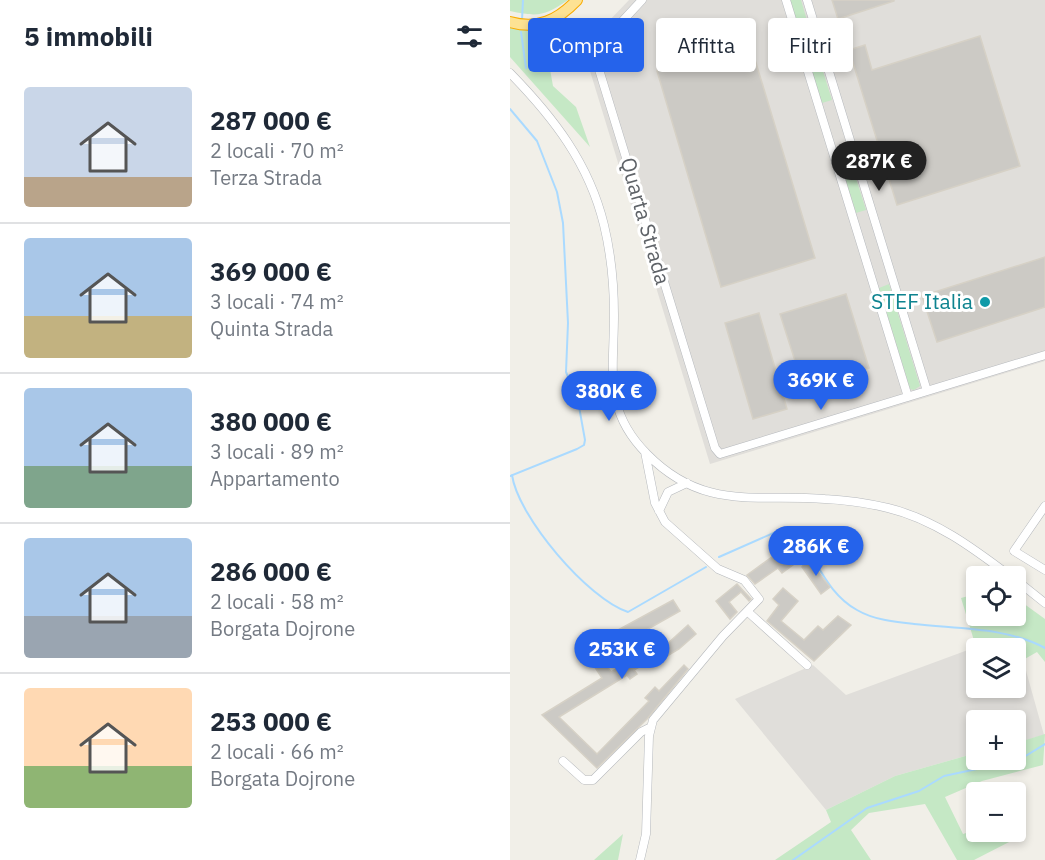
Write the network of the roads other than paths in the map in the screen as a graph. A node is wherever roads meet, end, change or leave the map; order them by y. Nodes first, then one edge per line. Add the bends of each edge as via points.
1 (577, 0) edge
2 (642, 0) edge
3 (786, 0) edge
4 (807, 0) edge
5 (510, 22) edge
6 (510, 73) edge
7 (1045, 355) edge
8 (927, 391) junction
9 (908, 397) junction
10 (645, 452) junction
11 (687, 483) junction
12 (1045, 506) edge
13 (658, 511) junction
14 (996, 566) edge
15 (1045, 570) edge
16 (1026, 588) edge
17 (1045, 603) edge
18 (748, 612) junction
19 (807, 665) dead end
20 (651, 727) junction
21 (563, 761) dead end
22 (640, 860) edge

1 - 5 highway via 552,21 531,25
2 - 9 street, Quarta Strada via 603,42 597,63 715,448 720,454
3 - 9 street
4 - 8 street
6 - 10 street via 558,124 593,192 611,264 613,394 629,431
7 - 8 street
8 - 9 street
10 - 11 street
10 - 13 street
11 - 13 street via 668,492
11 - 14 street via 738,499 824,498 891,509 950,534
12 - 15 street via 1014,551
13 - 18 street via 665,522 718,569 744,580 759,599
16 - 17 street
18 - 19 street
18 - 20 street via 658,712
20 - 21 street via 641,732 593,780 584,780
20 - 22 street via 646,834

